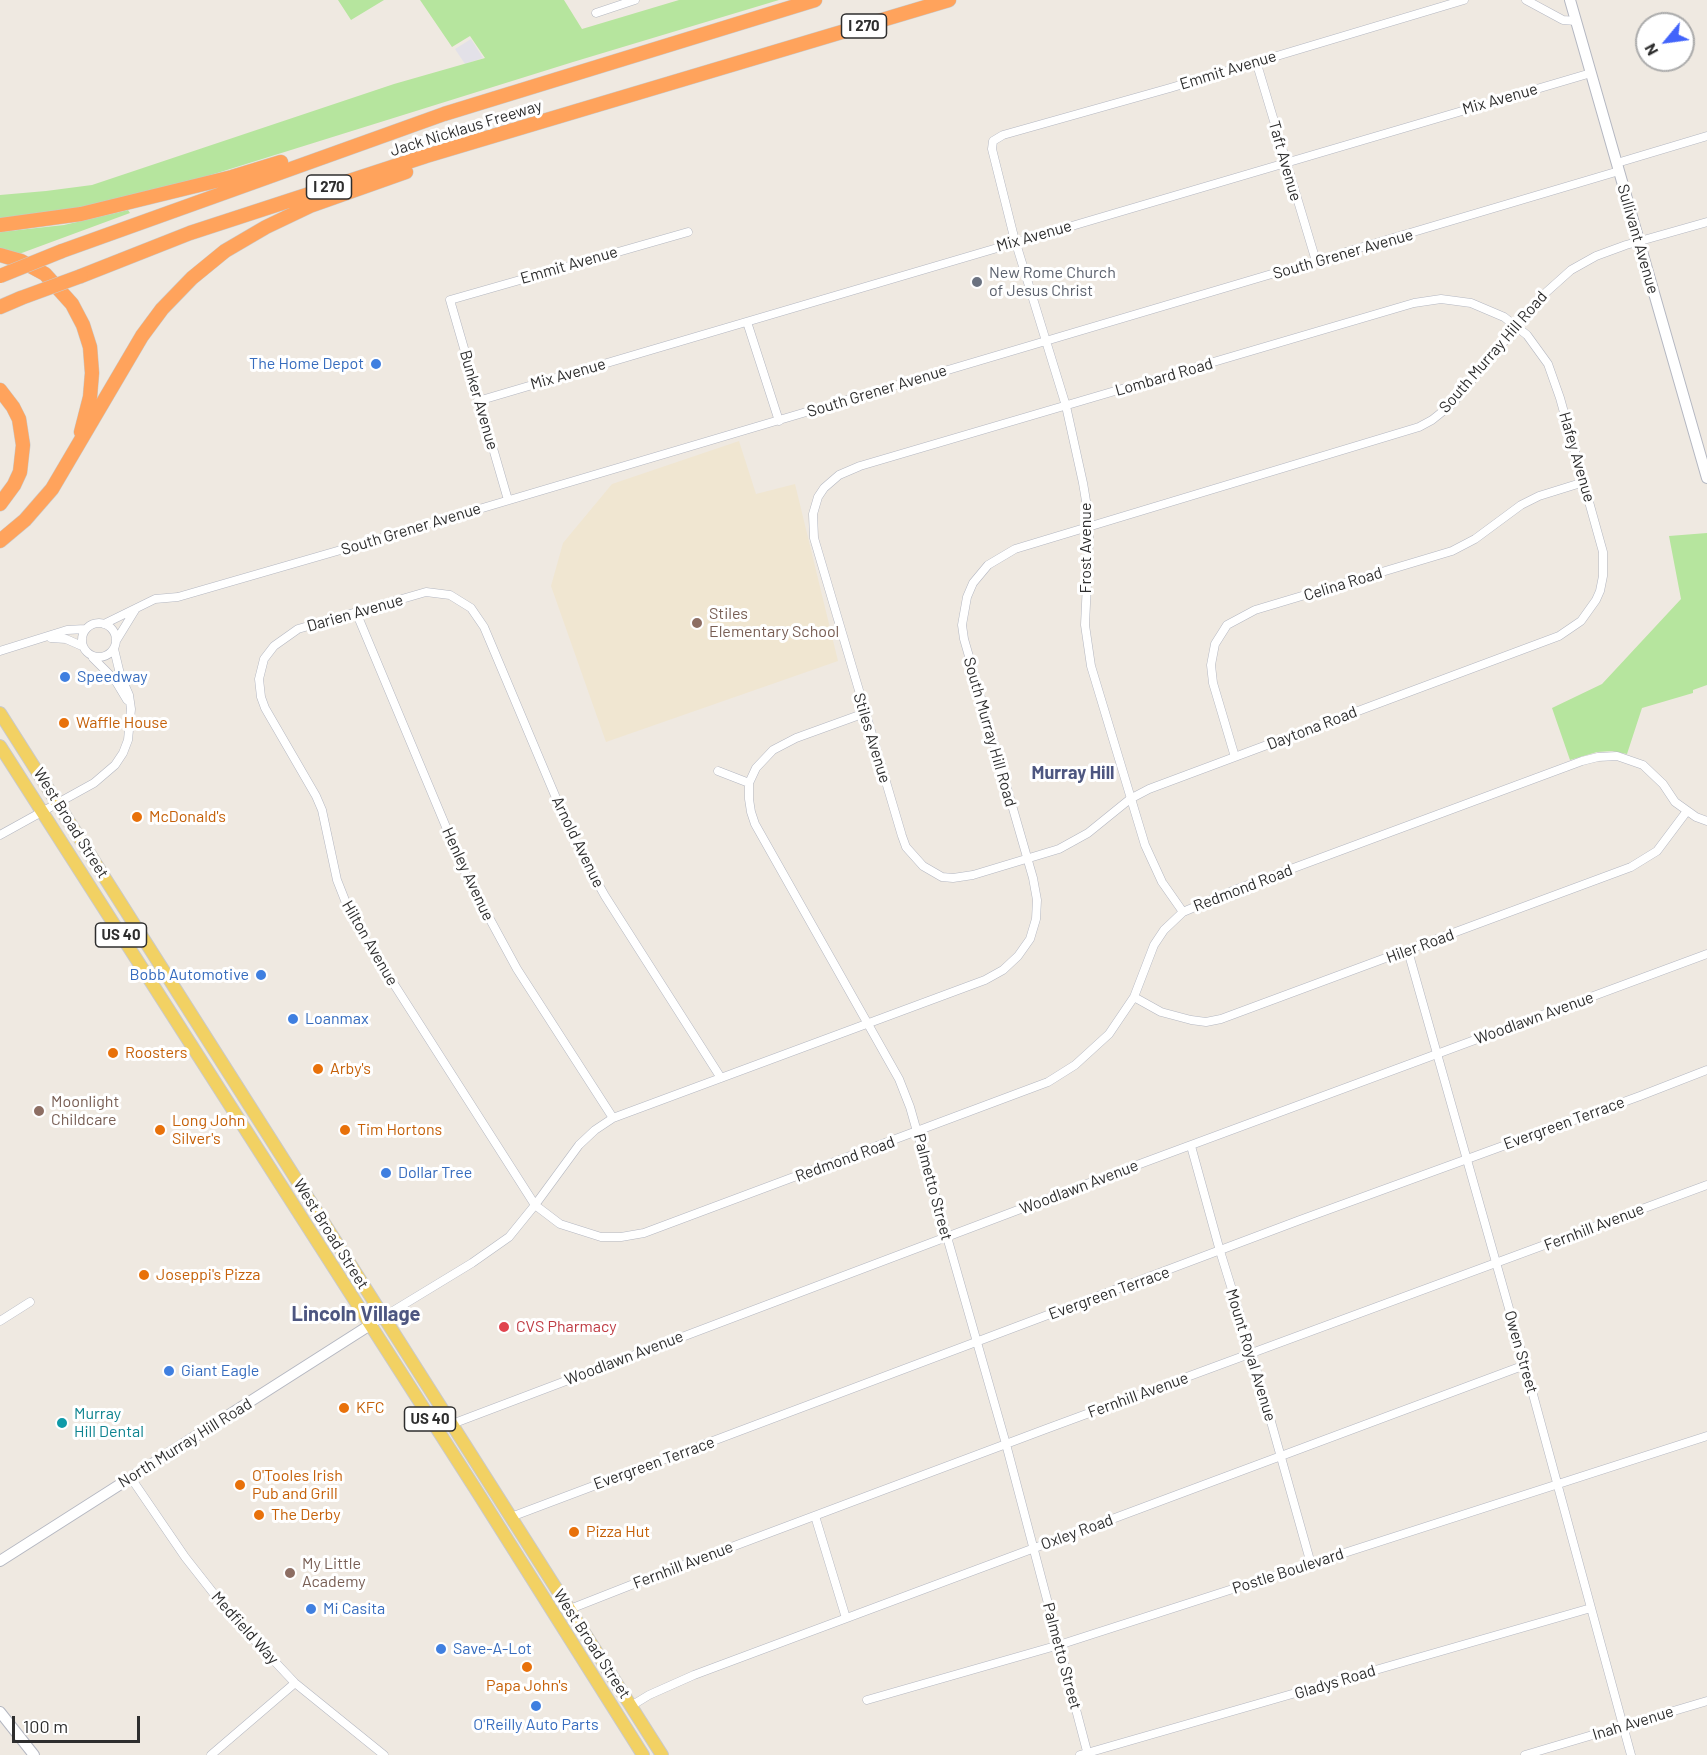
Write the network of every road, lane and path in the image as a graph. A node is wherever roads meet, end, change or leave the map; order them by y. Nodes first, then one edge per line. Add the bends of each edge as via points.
1 (635, 0) edge
2 (815, 0) edge
3 (949, 0) edge
4 (1464, 0) edge
5 (1526, 0) edge
6 (1570, 0) edge
7 (596, 13) dead end
8 (1576, 21) junction
9 (1256, 61) junction
10 (1591, 73) junction
11 (580, 111) junction
12 (444, 114) junction
13 (1707, 136) edge
14 (993, 141) joint
15 (1285, 162) junction
16 (1618, 167) junction
17 (1707, 222) edge
18 (0, 225) edge
19 (688, 232) dead end
20 (1015, 242) junction
21 (1639, 242) junction
22 (0, 255) edge
23 (1316, 261) junction
24 (0, 276) edge
25 (450, 300) joint
26 (0, 307) edge
27 (747, 322) junction
28 (1517, 326) junction
29 (1045, 341) junction
30 (0, 390) edge
31 (478, 401) junction
32 (1066, 406) junction
33 (779, 421) junction
34 (75, 451) junction
35 (1707, 478) edge
36 (1584, 482) junction
37 (818, 497) joint
38 (508, 500) junction
39 (0, 504) edge
40 (1088, 528) junction
41 (1, 539) edge
42 (457, 598) joint
43 (1596, 600) joint
44 (136, 609) junction
45 (356, 612) junction
46 (104, 624) junction
47 (85, 629) junction
48 (41, 639) junction
49 (115, 645) junction
50 (82, 646) junction
51 (0, 651) edge
52 (91, 656) junction
53 (264, 660) joint
54 (131, 709) junction
55 (0, 713) edge
56 (864, 713) junction
57 (0, 746) edge
58 (1235, 757) junction
59 (718, 771) dead end
60 (749, 783) junction
61 (1130, 799) junction
62 (58, 803) junction
63 (1687, 811) junction
64 (42, 812) junction
65 (1707, 821) edge
66 (0, 835) edge
67 (1027, 859) junction
68 (1183, 912) junction
69 (1408, 951) junction
70 (1707, 954) edge
71 (143, 970) junction
72 (1134, 997) junction
73 (868, 1024) junction
74 (216, 1052) junction
75 (1437, 1054) junction
76 (199, 1059) junction
77 (1707, 1070) edge
78 (721, 1078) junction
79 (613, 1118) junction
80 (260, 1122) junction
81 (918, 1132) junction
82 (1191, 1146) junction
83 (1468, 1159) junction
84 (1707, 1185) edge
85 (535, 1205) junction
86 (947, 1237) junction
87 (1220, 1251) junction
88 (1496, 1264) junction
89 (30, 1302) dead end
90 (384, 1317) junction
91 (0, 1321) edge
92 (370, 1325) junction
93 (976, 1342) junction
94 (1252, 1353) junction
95 (1525, 1365) junction
96 (452, 1424) junction
97 (1707, 1436) edge
98 (1005, 1444) junction
99 (1281, 1457) junction
100 (131, 1478) junction
101 (1557, 1484) junction
102 (490, 1513) junction
103 (815, 1516) junction
104 (511, 1517) junction
105 (1033, 1549) junction
106 (0, 1561) edge
107 (1311, 1564) junction
108 (1591, 1608) junction
109 (570, 1610) junction
110 (846, 1618) junction
111 (1059, 1645) junction
112 (296, 1683) junction
113 (867, 1700) dead end
114 (1707, 1701) edge
115 (611, 1704) junction
116 (631, 1706) junction
117 (0, 1712) edge
118 (1623, 1726) junction
119 (1085, 1754) edge
120 (34, 1755) edge
121 (211, 1755) edge
122 (384, 1755) edge
123 (643, 1755) edge
124 (656, 1755) edge
125 (662, 1755) edge
126 (1525, 1755) edge
127 (1631, 1755) edge

1 - 7 street
2 - 12 highway, Jack Nicklaus Freeway / I 270
3 - 11 highway, Jack Nicklaus Freeway / I 270
4 - 9 street, Emmit Avenue
5 - 8 street via 1563,20
6 - 8 street, Sullivant Avenue
8 - 10 street, Sullivant Avenue
9 - 14 street, Emmit Avenue
9 - 15 street, Taft Avenue
10 - 15 street, Mix Avenue
10 - 16 street, Sullivant Avenue
11 - 26 highway, Jack Nicklaus Freeway / I 270, bridge via 221,223
11 - 34 highway via 310,206 225,250 155,318
12 - 18 highway via 232,177 81,214
12 - 24 highway, Jack Nicklaus Freeway / I 270, bridge
13 - 16 street, South Grener Avenue
14 - 20 street, Frost Avenue
15 - 20 street, Mix Avenue
15 - 23 street, Taft Avenue
16 - 21 street, Sullivant Avenue
16 - 23 street, South Grener Avenue
17 - 21 street, South Murray Hill Road
19 - 25 street, Emmit Avenue
20 - 27 street, Mix Avenue
20 - 29 street, Frost Avenue
21 - 28 street, South Murray Hill Road via 1596,256 1571,270
21 - 35 street, Sullivant Avenue
22 - 34 highway via 45,274 72,304 83,325 92,373
23 - 29 street, South Grener Avenue
25 - 31 street, Bunker Avenue
27 - 31 street, Mix Avenue
27 - 33 street
28 - 32 street, Lombard Road via 1494,312 1461,301 1414,303
28 - 36 street, Hafey Avenue via 1548,364
28 - 40 street, South Murray Hill Road via 1452,404 1419,427
29 - 32 street, Frost Avenue
29 - 33 street, South Grener Avenue
30 - 39 highway via 19,419 23,445 20,472
31 - 38 street, Bunker Avenue
32 - 37 street, Lombard Road via 860,466 839,475
32 - 40 street, Frost Avenue via 1083,483
33 - 38 street, South Grener Avenue
34 - 41 highway via 52,489 25,520
36 - 43 street, Hafey Avenue via 1603,552 1603,576
36 - 58 street, Celina Road via 1521,505 1452,551 1255,610 1227,625 1212,655 1211,676
37 - 56 street, Stiles Avenue via 812,524 814,538
38 - 44 street, South Grener Avenue via 178,597 155,599
40 - 61 street, Frost Avenue via 1087,646
40 - 67 street, South Murray Hill Road via 1015,549 988,565 973,583 964,611 964,639
42 - 45 street, Darien Avenue via 442,592 426,592
42 - 78 street, Arnold Avenue via 471,608 484,627 570,831 605,896
43 - 58 street, Daytona Road via 1581,621 1559,636
44 - 46 street, South Grener Avenue
44 - 49 street
45 - 53 street, Darien Avenue via 292,632
45 - 79 street, Henley Avenue via 467,878 517,969
46 - 47 street via 95,623
46 - 49 street via 114,632
47 - 48 street
47 - 50 street
48 - 50 street via 66,639
48 - 51 street
49 - 52 street via 106,656
49 - 54 street
50 - 52 street
52 - 54 street via 115,680
53 - 85 street, Hilton Avenue via 259,684 265,708 322,810 337,880 350,913
54 - 62 street via 128,740 115,765 94,783
55 - 62 main road, West Broad Street / US 40
56 - 60 street via 773,750 756,768
56 - 67 street, Stiles Avenue via 906,847 922,866 942,877 953,878
57 - 64 main road, West Broad Street / US 40
58 - 61 street, Daytona Road
59 - 60 street
60 - 73 street, Palmetto Street via 755,824
61 - 67 street, Daytona Road via 1075,841
61 - 68 street, Frost Avenue via 1152,864
62 - 64 street
62 - 74 main road, West Broad Street / US 40
63 - 65 street, Redmond Road
63 - 68 street, Redmond Road via 1643,765 1617,756 1591,758
63 - 69 street, Hiler Road via 1657,851 1631,867
64 - 66 street
64 - 71 main road, West Broad Street / US 40
67 - 73 street, South Murray Hill Road via 1035,889 1036,919 1030,939 1018,956 985,980
68 - 72 street, Redmond Road via 1159,938
69 - 72 street, Hiler Road via 1206,1022 1161,1012
69 - 75 street, Owen Street
70 - 75 street, Woodlawn Avenue
71 - 74 main road via 151,972 197,1038
71 - 76 main road, West Broad Street / US 40
72 - 81 street, Redmond Road via 1102,1041 1063,1074
73 - 78 street, South Murray Hill Road
73 - 81 street, Palmetto Street via 899,1079
74 - 80 main road, West Broad Street / US 40
75 - 82 street, Woodlawn Avenue
75 - 83 street, Owen Street
76 - 80 main road via 212,1064 241,1105
76 - 92 main road, West Broad Street / US 40
77 - 83 street, Evergreen Terrace
78 - 79 street, South Murray Hill Road
79 - 85 street, South Murray Hill Road via 579,1145
80 - 90 main road, West Broad Street / US 40
81 - 85 street, Redmond Road via 634,1236 606,1238 586,1234 560,1224
81 - 86 street, Palmetto Street
82 - 86 street, Woodlawn Avenue
82 - 87 street, Mount Royal Avenue
83 - 87 street, Evergreen Terrace
83 - 88 street, Owen Street
84 - 88 street, Fernhill Avenue
85 - 90 street, South Murray Hill Road via 499,1244
86 - 93 street, Palmetto Street
86 - 96 street, Woodlawn Avenue
87 - 93 street, Evergreen Terrace
87 - 94 street, Mount Royal Avenue
88 - 94 street, Fernhill Avenue
88 - 95 street, Owen Street
89 - 91 street
90 - 92 street, South Murray Hill Road
90 - 96 main road, West Broad Street / US 40
92 - 100 street, North Murray Hill Road
92 - 102 main road, West Broad Street / US 40
93 - 98 street, Palmetto Street
93 - 104 street, Evergreen Terrace
94 - 98 street, Fernhill Avenue
94 - 99 street, Mount Royal Avenue
95 - 99 street, Oxley Road
95 - 101 street, Owen Street
96 - 104 main road, West Broad Street / US 40
97 - 101 street, Postle Boulevard
98 - 103 street, Fernhill Avenue
98 - 105 street, Palmetto Street
99 - 105 street, Oxley Road
99 - 107 street, Mount Royal Avenue
100 - 106 street, North Murray Hill Road
100 - 112 street, Medfield Way via 207,1586
101 - 107 street, Postle Boulevard
101 - 108 street, Owen Street
102 - 109 main road via 504,1521 557,1602
102 - 115 main road, West Broad Street / US 40
103 - 109 street, Fernhill Avenue
103 - 110 street
104 - 109 main road, West Broad Street / US 40
105 - 110 street, Oxley Road
105 - 111 street, Palmetto Street
107 - 111 street, Postle Boulevard
108 - 118 street, Owen Street
108 - 119 street, Gladys Road
109 - 116 main road, West Broad Street / US 40
110 - 116 street, Oxley Road via 694,1675
111 - 113 street, Postle Boulevard
111 - 119 street, Palmetto Street
112 - 121 street
112 - 122 street, Medfield Way
114 - 118 street, Inah Avenue
115 - 123 main road, West Broad Street / US 40
115 - 124 main road via 620,1706
116 - 125 main road, West Broad Street / US 40
117 - 120 street
118 - 126 street, Inah Avenue
118 - 127 street, Owen Street

